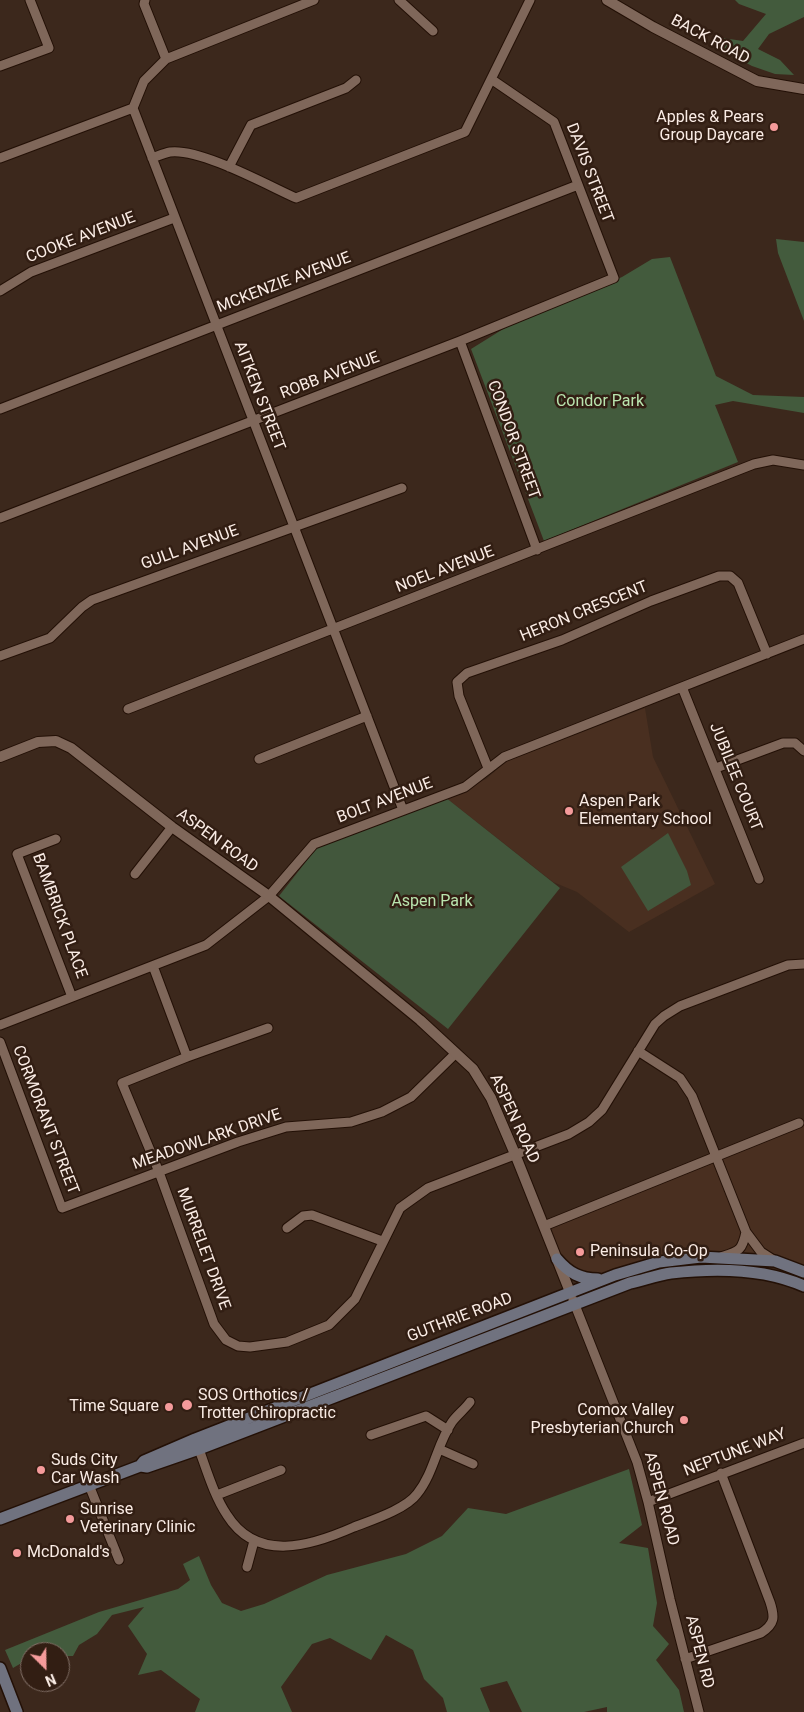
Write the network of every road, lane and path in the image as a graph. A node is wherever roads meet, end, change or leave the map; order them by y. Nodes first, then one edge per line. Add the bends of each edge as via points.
1 (30, 0) edge
2 (145, 0) edge
3 (314, 0) edge
4 (399, 0) edge
5 (530, 0) edge
6 (607, 0) edge
7 (433, 31) dead end
8 (166, 59) junction
9 (0, 66) edge
10 (491, 79) junction
11 (356, 80) dead end
12 (804, 89) edge
13 (133, 108) junction
14 (0, 158) edge
15 (152, 158) junction
16 (229, 167) junction
17 (578, 184) junction
18 (174, 218) junction
19 (614, 278) joint
20 (0, 291) edge
21 (216, 326) junction
22 (460, 342) junction
23 (0, 410) edge
24 (252, 422) junction
25 (804, 465) edge
26 (402, 488) dead end
27 (0, 518) edge
28 (294, 526) junction
29 (537, 550) junction
30 (333, 630) junction
31 (804, 639) edge
32 (767, 654) junction
33 (0, 656) edge
34 (682, 687) junction
35 (128, 708) dead end
36 (367, 716) junction
37 (804, 750) edge
38 (0, 757) edge
39 (259, 758) dead end
40 (488, 768) junction
41 (716, 768) junction
42 (403, 810) junction
43 (172, 827) junction
44 (56, 838) dead end
45 (135, 874) dead end
46 (759, 878) dead end
47 (269, 896) junction
48 (804, 964) edge
49 (153, 966) junction
50 (72, 997) junction
51 (0, 1025) edge
52 (268, 1028) dead end
53 (0, 1042) edge
54 (638, 1051) junction
55 (456, 1052) junction
56 (186, 1057) junction
57 (799, 1123) dead end
58 (515, 1154) junction
59 (717, 1156) junction
60 (159, 1172) junction
61 (66, 1209) joint
62 (544, 1226) junction
63 (288, 1228) dead end
64 (746, 1232) junction
65 (382, 1241) junction
66 (718, 1258) junction
67 (557, 1259) junction
68 (775, 1262) junction
69 (804, 1272) edge
70 (605, 1279) junction
71 (804, 1286) edge
72 (570, 1292) junction
73 (574, 1304) junction
74 (470, 1402) dead end
75 (448, 1430) junction
76 (371, 1435) dead end
77 (804, 1443) edge
78 (197, 1444) junction
79 (439, 1449) junction
80 (473, 1464) dead end
81 (281, 1470) dead end
82 (721, 1474) junction
83 (89, 1485) junction
84 (217, 1495) junction
85 (648, 1502) junction
86 (0, 1519) edge
87 (254, 1541) junction
88 (119, 1560) dead end
89 (247, 1567) dead end
90 (670, 1599) joint
91 (685, 1659) junction
92 (0, 1668) edge
93 (17, 1712) edge
94 (699, 1712) edge

1 - 9 street via 49,48
2 - 8 street
3 - 8 street
4 - 7 street
5 - 10 street
6 - 12 street, BACK ROAD via 757,81
8 - 13 street via 144,82
10 - 16 street via 465,132 296,198
10 - 17 street, DAVIS STREET via 554,122
11 - 16 street via 346,88 251,125
13 - 14 street
13 - 15 street, AITKEN STREET
15 - 16 street via 171,152 197,155
15 - 18 street, AITKEN STREET
17 - 19 street, DAVIS STREET
17 - 21 street, MCKENZIE AVENUE
18 - 20 street, COOKE AVENUE via 31,272
18 - 21 street, AITKEN STREET
19 - 22 street, ROBB AVENUE
21 - 23 street, MCKENZIE AVENUE
21 - 24 street, AITKEN STREET
22 - 24 street, ROBB AVENUE
22 - 29 street, CONDOR STREET
24 - 27 street, ROBB AVENUE
24 - 28 street, AITKEN STREET
25 - 29 street, NOEL AVENUE via 773,460 748,466
26 - 28 street, GULL AVENUE
28 - 30 street, AITKEN STREET
28 - 33 street, GULL AVENUE via 92,600 50,638
29 - 30 street, NOEL AVENUE
30 - 35 street, NOEL AVENUE
30 - 36 street, AITKEN STREET
31 - 32 street, BOLT AVENUE
32 - 34 street, BOLT AVENUE
32 - 40 street, HERON CRESCENT via 738,583 730,576 719,576 651,601 562,640 467,674 457,682 459,696
34 - 40 street, BOLT AVENUE via 504,757
34 - 41 street, JUBILEE COURT
36 - 39 street
36 - 42 street, AITKEN STREET
37 - 41 street via 794,743 783,743
38 - 43 street, ASPEN ROAD via 38,742 56,741 71,748
40 - 42 street, BOLT AVENUE via 465,787
41 - 46 street, JUBILEE COURT
42 - 47 street, BOLT AVENUE via 314,844
43 - 45 street
43 - 47 street, ASPEN ROAD
44 - 50 street, BAMBRICK PLACE via 17,854
47 - 49 street, BOLT AVENUE via 206,945
47 - 55 street, ASPEN ROAD
48 - 54 street, MURRELET DRIVE via 788,965 680,1006 655,1024
49 - 50 street, BOLT AVENUE
49 - 56 street
50 - 51 street, BOLT AVENUE
52 - 56 street
53 - 61 street, CORMORANT STREET
54 - 58 street, MURRELET DRIVE via 602,1110 589,1122 569,1134
54 - 59 street via 680,1078 692,1096
55 - 58 street, ASPEN ROAD via 473,1069 491,1098
55 - 60 street, MEADOWLARK DRIVE via 412,1096 382,1112 351,1122 286,1127
56 - 60 street, MURRELET DRIVE via 122,1083
57 - 59 street
58 - 62 street, ASPEN ROAD
58 - 65 street, MURRELET DRIVE via 428,1188 400,1208
59 - 62 street
59 - 64 street
60 - 61 street, MEADOWLARK DRIVE
60 - 65 street, MURRELET DRIVE via 214,1324 226,1340 238,1346 287,1342 329,1325 355,1299
62 - 67 street, ASPEN ROAD
63 - 65 street via 303,1216 312,1214
64 - 66 street via 744,1245
64 - 68 street via 761,1252
66 - 68 main road, GUTHRIE ROAD
66 - 70 main road, GUTHRIE ROAD via 659,1262
67 - 70 main road via 579,1277
67 - 72 street, ASPEN ROAD
68 - 69 main road, GUTHRIE ROAD
70 - 72 main road, GUTHRIE ROAD
71 - 73 main road, GUTHRIE ROAD via 759,1273 709,1270 670,1273 630,1283
72 - 73 street, ASPEN ROAD
72 - 78 main road, GUTHRIE ROAD
73 - 78 main road, GUTHRIE ROAD
73 - 85 street, ASPEN ROAD via 637,1462
74 - 75 street
75 - 76 street via 426,1416
75 - 79 street
77 - 82 street, NEPTUNE WAY
78 - 83 main road, GUTHRIE ROAD via 144,1461 140,1466
78 - 84 street
79 - 80 street
79 - 87 street via 416,1496 400,1507 351,1529 302,1545 277,1547
81 - 84 street
82 - 85 street, NEPTUNE WAY
82 - 91 street via 770,1602 773,1621 761,1634
83 - 86 main road, GUTHRIE ROAD
83 - 88 street
84 - 87 street via 227,1515
85 - 90 street, ASPEN ROAD
87 - 89 street
90 - 91 street, ASPEN RD
91 - 94 street, ASPEN RD
92 - 93 main road

